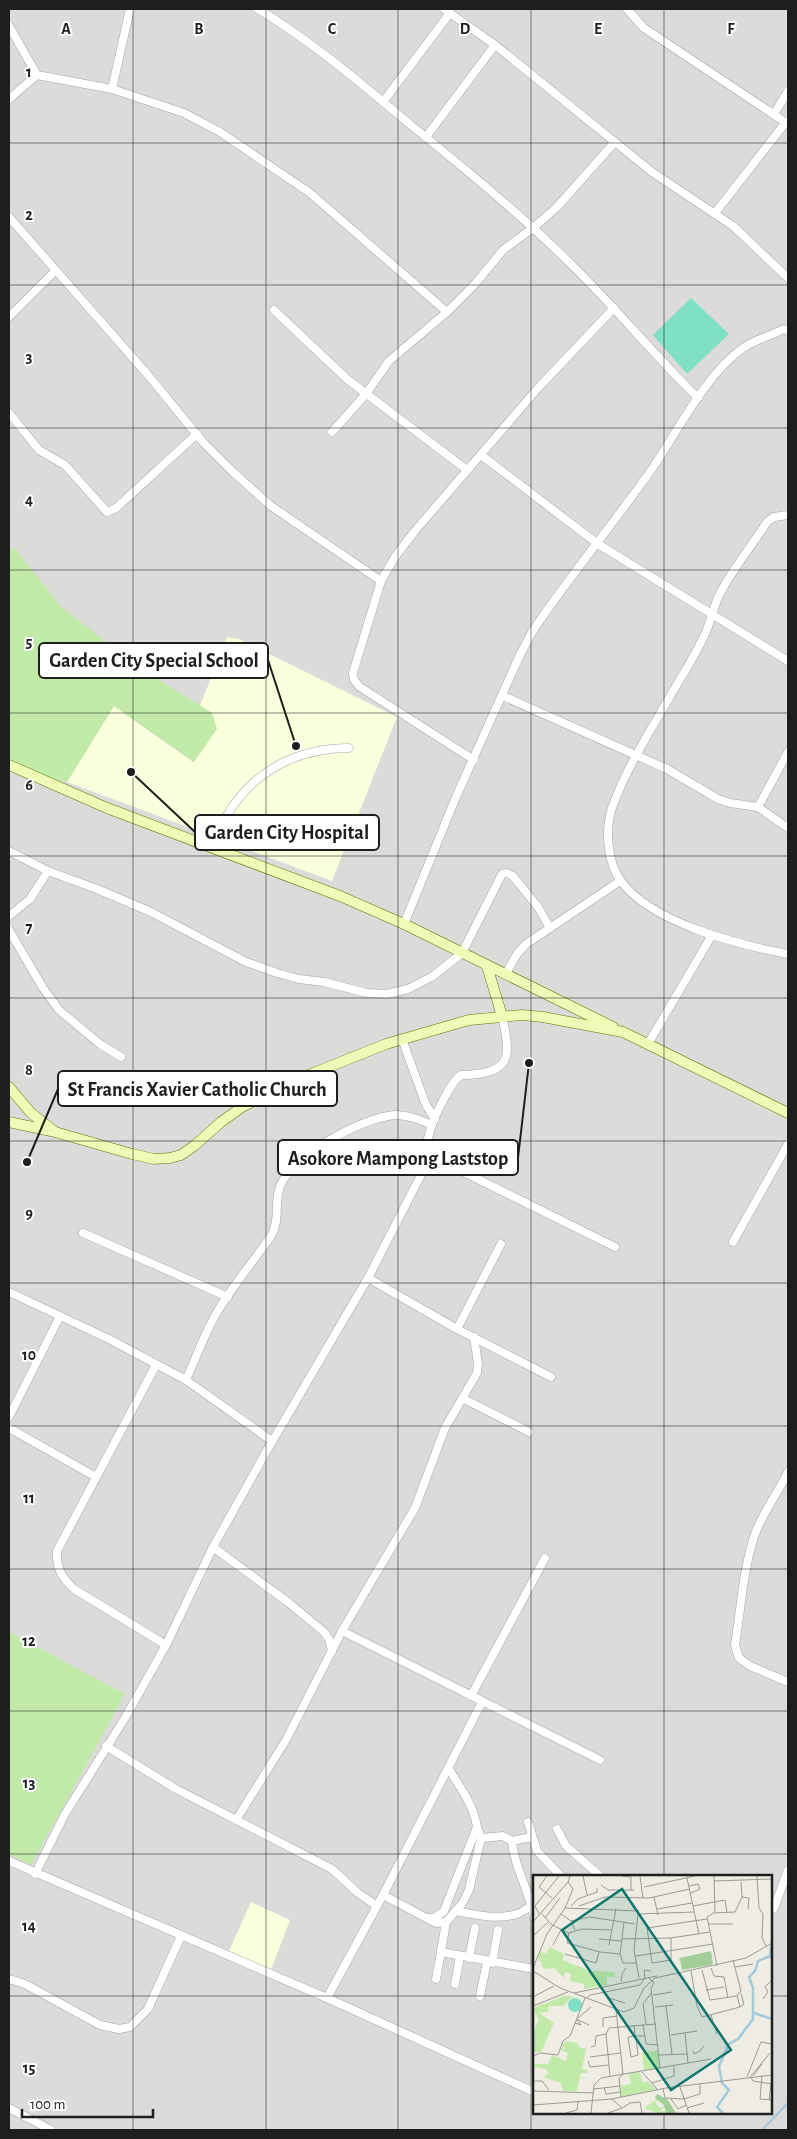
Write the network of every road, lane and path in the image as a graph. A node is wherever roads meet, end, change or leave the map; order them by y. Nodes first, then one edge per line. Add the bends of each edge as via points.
1 (130, 9) edge
2 (258, 9) edge
3 (627, 9) edge
4 (447, 11) edge
5 (9, 26) edge
6 (495, 45) junction
7 (37, 75) junction
8 (112, 89) junction
9 (788, 92) edge
10 (9, 99) edge
11 (383, 102) junction
12 (774, 114) junction
13 (787, 123) edge
14 (426, 137) junction
15 (614, 143) junction
16 (715, 213) junction
17 (9, 218) edge
18 (533, 228) junction
19 (55, 272) junction
20 (788, 278) edge
21 (614, 308) junction
22 (274, 310) dead end
23 (447, 312) junction
24 (9, 317) edge
25 (787, 328) edge
26 (366, 394) junction
27 (698, 398) junction
28 (9, 413) edge
29 (332, 432) dead end
30 (197, 434) junction
31 (481, 455) junction
32 (467, 470) junction
33 (787, 514) edge
34 (598, 544) junction
35 (381, 581) junction
36 (713, 614) junction
37 (788, 661) edge
38 (503, 696) junction
39 (349, 748) dead end
40 (788, 752) edge
41 (637, 755) junction
42 (474, 760) junction
43 (9, 765) edge
44 (758, 807) junction
45 (788, 828) edge
46 (210, 847) junction
47 (10, 853) edge
48 (48, 871) junction
49 (620, 880) junction
50 (9, 916) edge
51 (404, 924) junction
52 (550, 928) junction
53 (9, 930) edge
54 (712, 935) junction
55 (462, 953) junction
56 (788, 954) edge
57 (487, 966) junction
58 (505, 975) junction
59 (502, 1016) junction
60 (624, 1032) junction
61 (402, 1039) junction
62 (648, 1044) junction
63 (120, 1057) dead end
64 (9, 1087) edge
65 (788, 1113) edge
66 (9, 1122) edge
67 (434, 1122) junction
68 (54, 1132) junction
69 (788, 1144) edge
70 (427, 1154) junction
71 (83, 1233) dead end
72 (733, 1242) dead end
73 (501, 1244) dead end
74 (615, 1247) dead end
75 (368, 1278) junction
76 (9, 1292) edge
77 (228, 1297) junction
78 (60, 1316) junction
79 (457, 1329) junction
80 (474, 1337) junction
81 (156, 1365) junction
82 (551, 1377) dead end
83 (186, 1380) junction
84 (464, 1399) junction
85 (9, 1417) edge
86 (9, 1428) edge
87 (529, 1432) dead end
88 (272, 1441) junction
89 (788, 1472) edge
90 (96, 1477) junction
91 (213, 1547) junction
92 (545, 1558) dead end
93 (342, 1632) junction
94 (166, 1645) junction
95 (332, 1651) junction
96 (788, 1682) edge
97 (471, 1696) junction
98 (482, 1702) junction
99 (106, 1746) junction
100 (600, 1760) dead end
101 (449, 1769) junction
102 (236, 1820) junction
103 (528, 1822) dead end
104 (477, 1827) junction
105 (557, 1829) dead end
106 (481, 1838) junction
107 (532, 1838) junction
108 (512, 1841) junction
109 (466, 1859) junction
110 (475, 1860) junction
111 (9, 1861) edge
112 (788, 1870) edge
113 (35, 1874) junction
114 (560, 1875) edge
115 (599, 1875) edge
116 (383, 1895) junction
117 (533, 1905) edge
118 (377, 1906) junction
119 (774, 1908) dead end
120 (456, 1912) junction
121 (429, 1918) junction
122 (446, 1922) junction
123 (475, 1928) dead end
124 (498, 1930) dead end
125 (181, 1936) junction
126 (441, 1952) junction
127 (464, 1957) junction
128 (490, 1962) junction
129 (533, 1969) edge
130 (9, 1979) edge
131 (436, 1979) dead end
132 (455, 1984) dead end
133 (480, 1996) dead end
134 (327, 1998) junction
135 (533, 2092) edge
136 (9, 2108) edge
137 (51, 2130) edge

1 - 8 street
2 - 11 street
3 - 12 street via 644,28
4 - 6 street
4 - 11 street
5 - 7 street
6 - 14 street
6 - 15 street
7 - 8 street
7 - 10 street
8 - 23 street via 184,113 220,132 310,193
9 - 12 street
11 - 14 street
12 - 13 street
13 - 16 street
14 - 18 street
15 - 16 street
15 - 18 street via 557,207
16 - 20 street
17 - 19 street
18 - 21 street
18 - 23 street via 503,250
19 - 24 street
19 - 30 street
21 - 27 street
21 - 31 street via 573,349
22 - 26 street
23 - 26 street via 389,362
25 - 27 street via 743,348
26 - 29 street
26 - 32 street
27 - 34 street
28 - 30 street via 39,450 65,465 107,512 116,508
30 - 35 street via 271,506
31 - 32 street
31 - 34 street
32 - 35 street via 414,532
33 - 36 street via 767,522 722,589
34 - 36 street
34 - 38 street via 532,632
35 - 42 street via 353,673 354,680
36 - 37 street
36 - 41 street
38 - 41 street
38 - 42 street
39 - 46 street via 309,751 268,771 232,806
40 - 44 street
41 - 44 street via 718,799
41 - 49 street via 612,809 608,839
42 - 51 street
43 - 46 street via 69,793
44 - 45 street
46 - 51 street
47 - 48 street
48 - 50 street via 30,899
48 - 55 street via 142,908 246,962 277,974 367,993 387,994 408,989 433,976
49 - 52 street
49 - 54 street via 638,898 664,914
51 - 55 street
52 - 55 street via 513,876 502,874
52 - 58 street via 522,949
53 - 63 street via 59,1010
54 - 56 street
54 - 62 street
55 - 57 street
57 - 58 street
57 - 59 street
58 - 60 street
59 - 60 street via 543,1017
59 - 61 street via 469,1020
59 - 67 street via 508,1041 507,1055 501,1065 493,1072 458,1078
60 - 62 street
61 - 67 street
61 - 68 street via 306,1076 242,1107 194,1146 170,1158 154,1159
62 - 65 street
64 - 68 street via 31,1113
66 - 68 street
67 - 70 street via 427,1142
67 - 77 street via 394,1115 340,1134 316,1148 285,1178 277,1198 277,1218 272,1234
69 - 72 street
70 - 74 street
70 - 75 street via 420,1177
71 - 77 street
73 - 79 street
75 - 79 street
75 - 88 street
76 - 78 street
77 - 83 street via 212,1323
78 - 81 street
78 - 85 street
79 - 80 street
80 - 82 street
80 - 84 street via 477,1373
81 - 83 street
81 - 90 street
83 - 88 street
84 - 87 street
84 - 93 street via 445,1428 416,1508
86 - 90 street
88 - 91 street
89 - 96 street via 755,1534 734,1645 739,1658 750,1666
90 - 94 street via 57,1551 59,1571 74,1589
91 - 94 street
91 - 95 street via 324,1632
92 - 97 street
93 - 95 street
93 - 97 street
94 - 99 street via 126,1718
95 - 102 street via 286,1740
97 - 98 street
98 - 100 street
98 - 101 street
99 - 102 street via 176,1789
99 - 113 street via 64,1814
101 - 104 street via 476,1814
101 - 116 street
102 - 118 street via 332,1869
103 - 107 street
104 - 106 street
104 - 109 street
105 - 115 street via 566,1846
106 - 108 street via 503,1836
106 - 110 street
107 - 108 street
107 - 114 street via 540,1857
108 - 117 street via 519,1873
109 - 110 street
109 - 121 street via 444,1911 435,1918
110 - 120 street via 466,1897
111 - 113 street
112 - 119 street
113 - 125 street
116 - 118 street
116 - 121 street
117 - 120 street via 519,1914 505,1917
118 - 134 street
120 - 122 street
121 - 122 street via 436,1924
122 - 126 street
123 - 127 street
124 - 128 street
125 - 130 street via 148,2009 130,2027 119,2029 100,2025 25,1984
125 - 134 street
126 - 127 street
126 - 131 street
127 - 128 street
127 - 132 street
128 - 129 street
128 - 133 street
134 - 135 street
136 - 137 street

